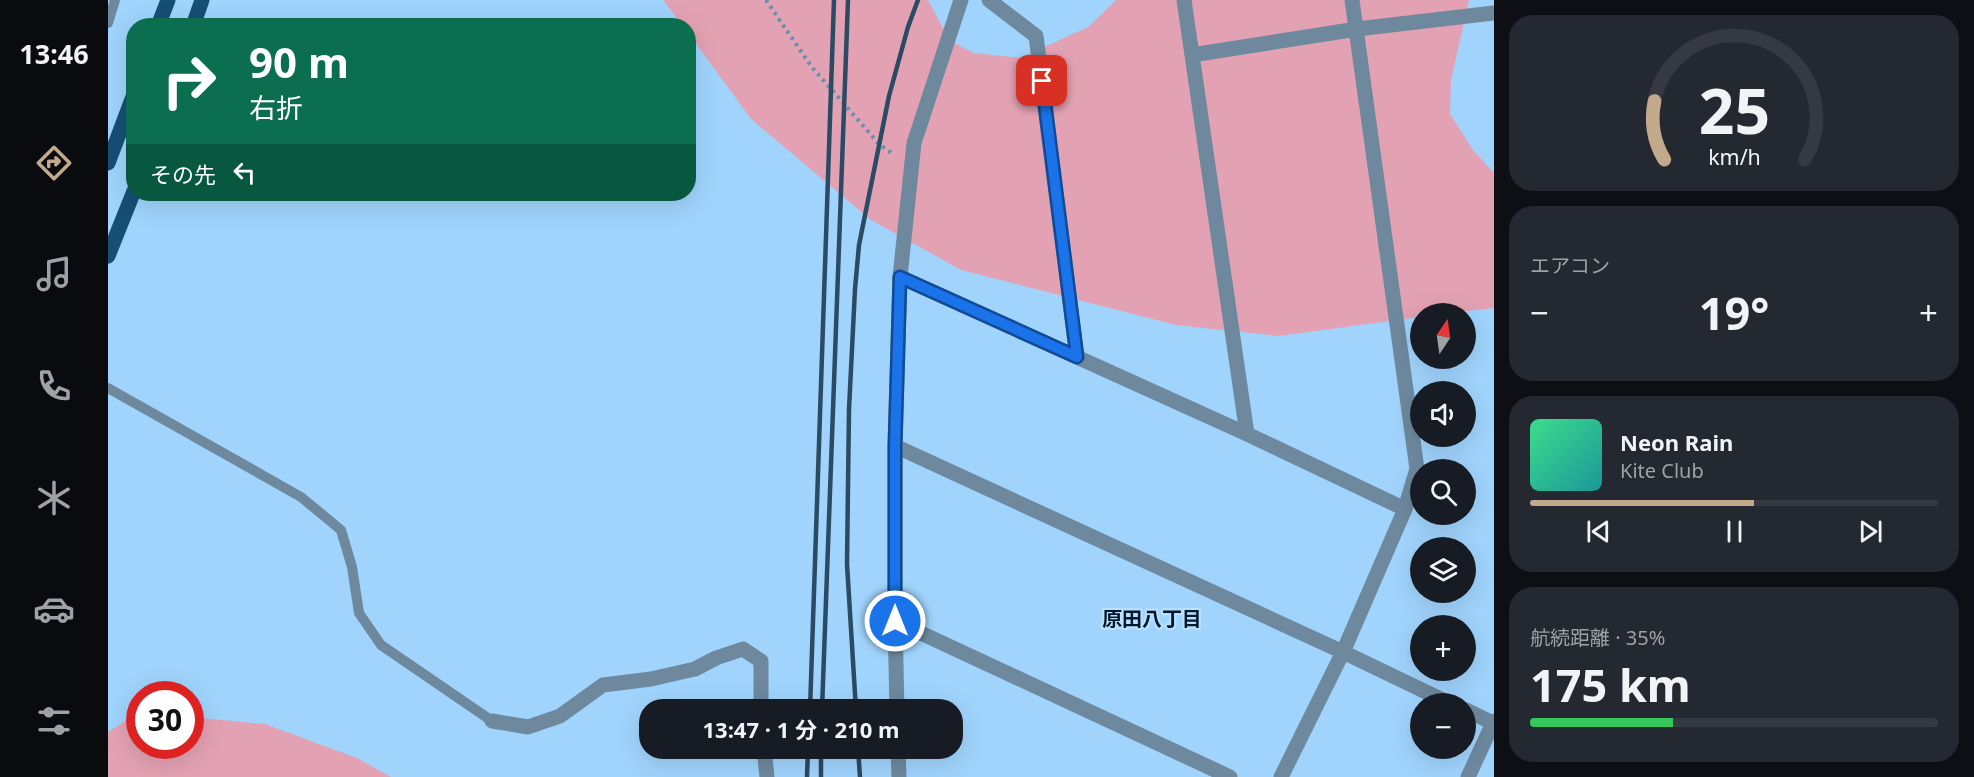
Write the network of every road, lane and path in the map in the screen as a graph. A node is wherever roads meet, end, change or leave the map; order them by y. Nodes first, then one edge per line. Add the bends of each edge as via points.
1 (115, 0) edge
2 (168, 0) edge
3 (202, 0) edge
4 (766, 0) edge
5 (961, 0) edge
6 (989, 0) edge
7 (1184, 0) edge
8 (1352, 0) edge
9 (1494, 13) edge
10 (161, 18) edge
11 (196, 18) edge
12 (108, 23) edge
13 (1357, 29) junction
14 (1192, 55) junction
15 (126, 115) edge
16 (108, 163) edge
17 (911, 168) junction
18 (130, 201) edge
19 (108, 256) edge
20 (900, 277) junction
21 (1077, 357) junction
22 (108, 388) edge
23 (1247, 434) junction
24 (895, 446) junction
25 (1405, 509) junction
26 (895, 621) junction
27 (1343, 652) junction
28 (1428, 693) edge
29 (761, 699) edge
30 (897, 699) edge
31 (1476, 715) edge
32 (492, 721) joint
33 (1494, 723) edge
34 (765, 759) edge
35 (898, 759) edge
36 (767, 777) edge
37 (899, 777) edge
38 (1230, 777) edge
39 (1281, 777) edge
40 (1467, 777) edge

1 - 12 lane
2 - 10 main road
3 - 11 main road
4 - 17 path via 811,66 879,144
5 - 17 street via 914,143
6 - 21 street via 1036,36
7 - 14 street
8 - 13 street
9 - 13 street
13 - 14 street
13 - 25 street via 1416,469
14 - 23 street
15 - 16 main road
17 - 20 street
18 - 19 main road
20 - 21 street
20 - 24 street
21 - 23 street
22 - 32 lane via 301,497 341,530 352,567 359,614 381,645
23 - 25 street
24 - 26 street
24 - 27 street
25 - 27 street
26 - 30 street
26 - 38 street
27 - 28 street
27 - 39 street
29 - 32 street via 761,661 743,649 695,669 603,685 560,716 528,727
31 - 33 street
33 - 40 street
34 - 36 street
35 - 37 street

